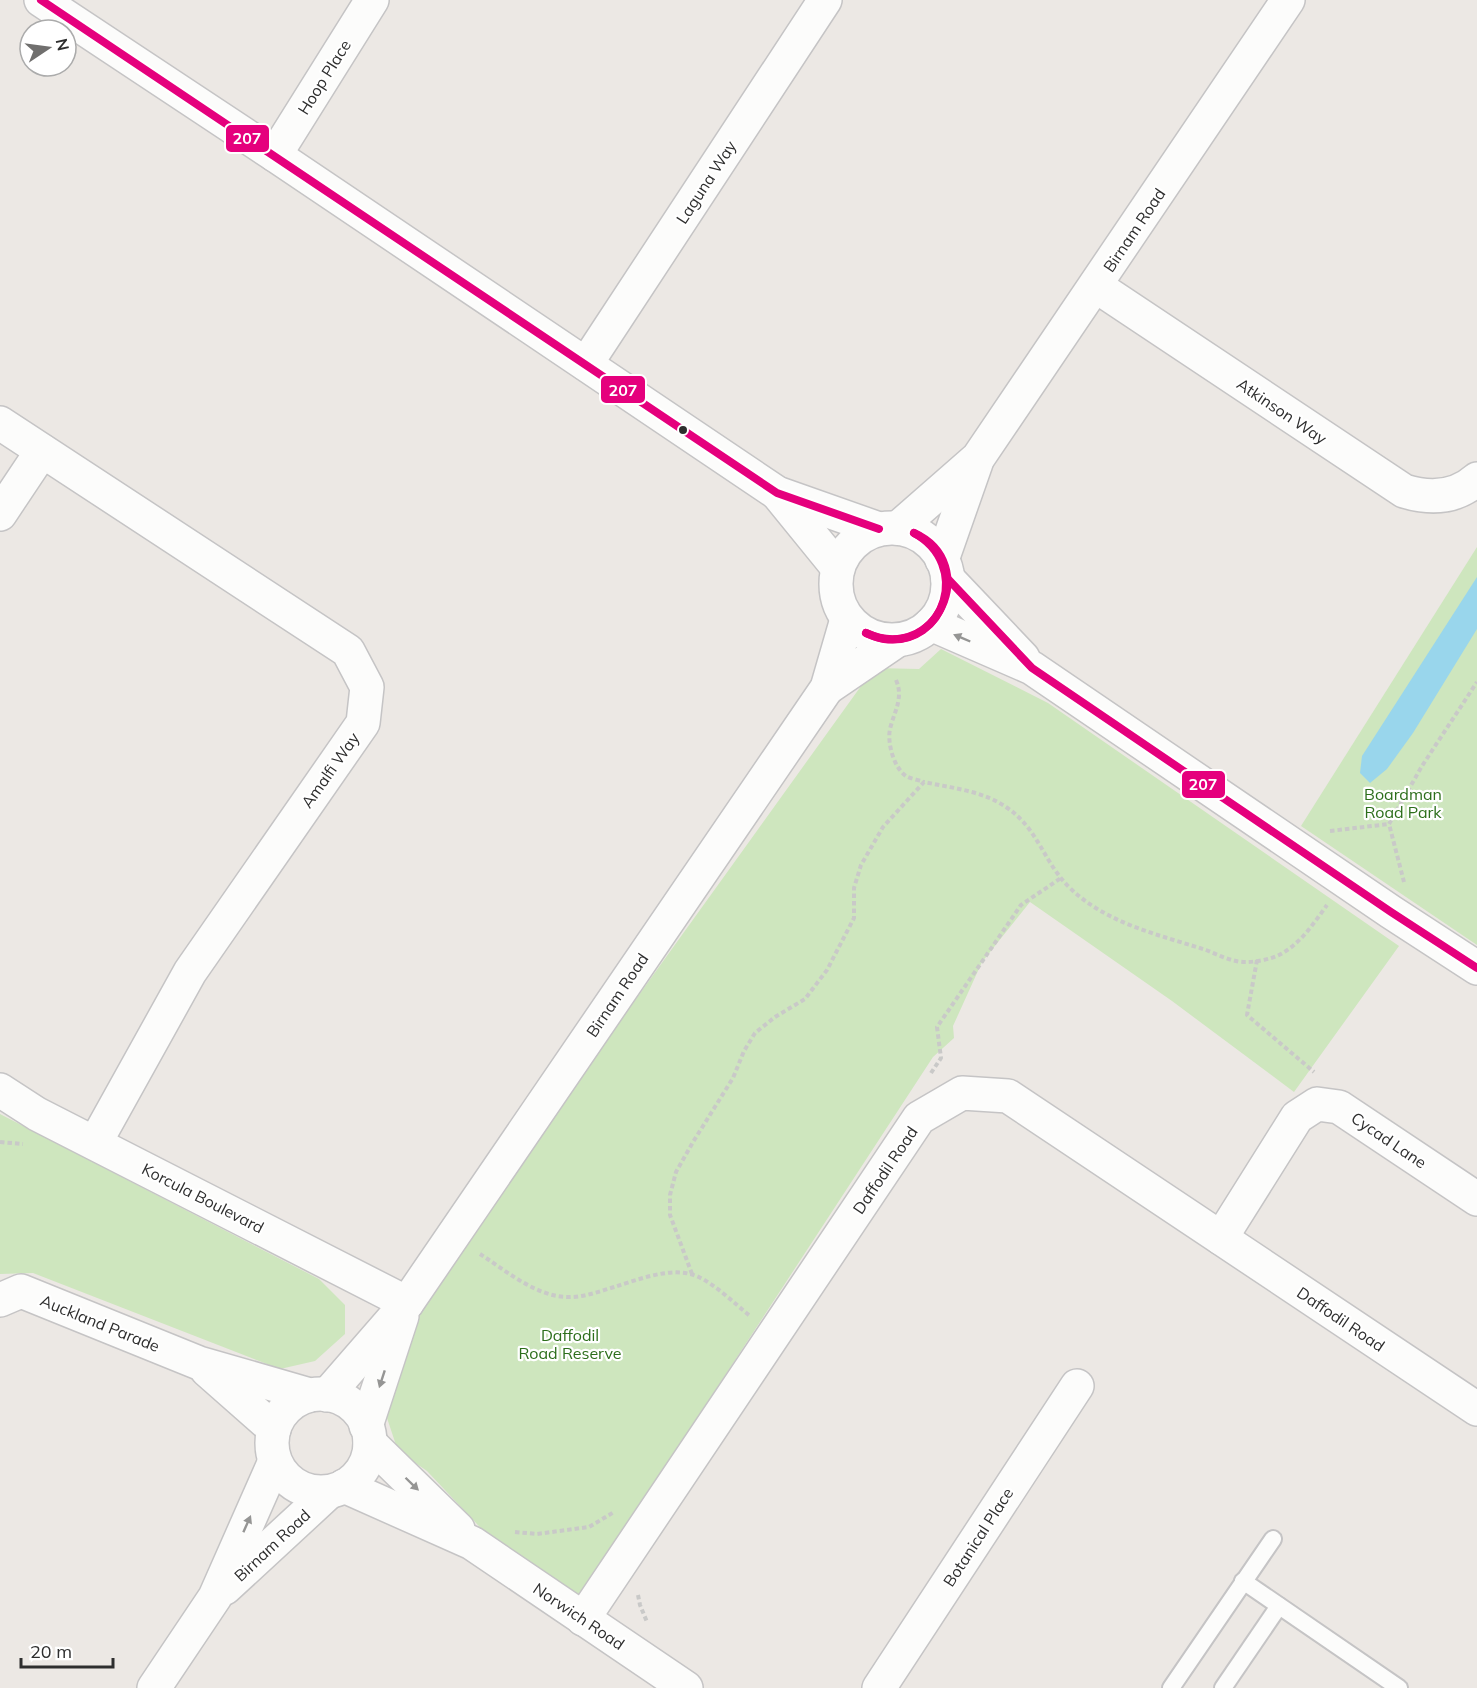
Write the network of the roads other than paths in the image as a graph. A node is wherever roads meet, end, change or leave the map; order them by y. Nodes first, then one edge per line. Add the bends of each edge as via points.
1 (41, 0) edge
2 (372, 0) edge
3 (825, 0) edge
4 (1288, 0) edge
5 (275, 154) junction
6 (1096, 286) junction
7 (586, 364) junction
8 (0, 423) edge
9 (42, 451) junction
10 (978, 458) junction
11 (1477, 478) edge
12 (777, 492) junction
13 (0, 514) edge
14 (889, 529) junction
15 (838, 568) junction
16 (945, 569) junction
17 (848, 619) junction
18 (931, 624) junction
19 (896, 640) junction
20 (1032, 668) junction
21 (827, 688) junction
22 (1477, 968) edge
23 (0, 1090) edge
24 (95, 1143) junction
25 (1477, 1199) edge
26 (1221, 1238) junction
27 (0, 1300) edge
28 (407, 1303) junction
29 (199, 1362) junction
30 (1077, 1386) dead end
31 (318, 1395) junction
32 (1477, 1410) edge
33 (274, 1429) junction
34 (368, 1434) junction
35 (275, 1461) junction
36 (337, 1489) junction
37 (1273, 1539) dead end
38 (472, 1543) junction
39 (1243, 1581) junction
40 (215, 1597) junction
41 (1279, 1606) junction
42 (584, 1619) junction
43 (154, 1688) edge
44 (686, 1688) edge
45 (879, 1688) edge
46 (1171, 1688) edge
47 (1223, 1688) edge
48 (1399, 1688) edge

1 - 5 street
2 - 5 street, Hoop Place
3 - 7 street, Laguna Way
4 - 6 street, Birnam Road
5 - 7 street
6 - 10 street, Birnam Road
6 - 11 street, Atkinson Way via 1404,491 1442,496 1470,485
7 - 12 street
8 - 9 street, Amalfi Way
9 - 13 street
9 - 24 street, Amalfi Way via 348,651 367,687 363,723 190,972
10 - 14 street, Birnam Road
10 - 16 street, Birnam Road
12 - 14 street
12 - 15 street
14 - 15 street via 865,535 853,543
14 - 16 street via 916,534 931,545
15 - 17 street via 839,603
16 - 18 street via 944,603
16 - 20 street
17 - 19 street via 878,639
17 - 21 street, Birnam Road
18 - 19 street via 915,635
20 -> 18 street
19 - 21 street, Birnam Road
20 - 22 street
21 - 28 street, Birnam Road
23 - 24 street, Korcula Boulevard
24 - 28 street, Korcula Boulevard
25 - 26 street, Cycad Lane via 1339,1107 1317,1104 1298,1117
26 - 32 street, Daffodil Road
26 - 42 street, Daffodil Road via 1008,1096 962,1093 920,1118
27 - 29 street, Auckland Parade via 21,1292
28 - 31 street, Birnam Road
28 -> 34 street, Birnam Road
29 - 31 street, Auckland Parade
29 - 33 street, Auckland Parade
30 - 45 street, Botanical Place
31 - 33 street, Birnam Road via 287,1407
31 - 34 street via 340,1398 351,1405 360,1414
33 - 35 street, Birnam Road
34 - 36 street, Birnam Road via 368,1456 363,1468 355,1479
34 -> 38 street, Norwich Road
35 - 36 street, Birnam Road via 281,1473 297,1486 315,1492
40 -> 35 street, Birnam Road
36 - 38 street, Norwich Road
36 - 40 street, Birnam Road
37 - 39 lane
38 - 42 street, Norwich Road
39 - 41 lane
39 - 46 lane
40 - 43 street, Birnam Road
41 - 47 lane
41 - 48 lane
42 - 44 street, Norwich Road

